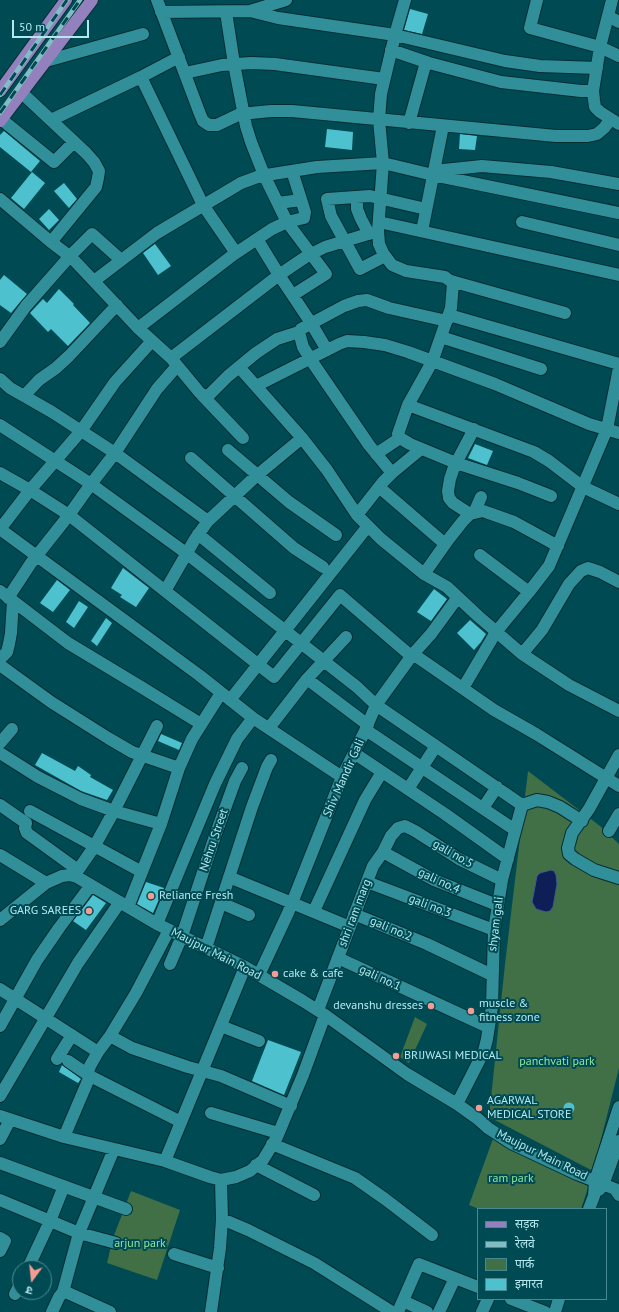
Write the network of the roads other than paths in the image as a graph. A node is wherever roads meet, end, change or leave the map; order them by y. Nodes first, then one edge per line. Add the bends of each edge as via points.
1 (66, 0) edge
2 (92, 0) edge
3 (157, 0) edge
4 (286, 0) edge
5 (405, 0) edge
6 (537, 0) edge
7 (612, 0) edge
8 (250, 11) junction
9 (161, 12) junction
10 (226, 12) junction
11 (608, 16) junction
12 (619, 22) edge
13 (143, 34) dead end
14 (395, 35) junction
15 (600, 46) junction
16 (391, 50) junction
17 (619, 56) edge
18 (179, 57) junction
19 (46, 61) junction
20 (426, 62) junction
21 (234, 64) junction
22 (597, 68) junction
23 (184, 72) junction
24 (141, 77) junction
25 (384, 79) junction
26 (0, 91) edge
27 (593, 91) junction
28 (22, 93) junction
29 (244, 114) junction
30 (1, 120) edge
31 (51, 120) junction
32 (379, 120) junction
33 (615, 122) edge
34 (410, 123) junction
35 (443, 126) junction
36 (74, 142) junction
37 (383, 163) junction
38 (292, 170) junction
39 (433, 173) junction
40 (264, 175) junction
41 (619, 184) edge
42 (357, 197) junction
43 (381, 198) junction
44 (0, 199) edge
45 (301, 200) junction
46 (278, 204) junction
47 (203, 205) junction
48 (426, 209) junction
49 (619, 213) edge
50 (287, 222) junction
51 (522, 222) dead end
52 (376, 229) junction
53 (422, 231) junction
54 (257, 239) junction
55 (344, 241) junction
56 (51, 242) junction
57 (619, 245) edge
58 (236, 253) junction
59 (311, 254) junction
60 (70, 256) junction
61 (385, 256) junction
62 (121, 260) junction
63 (279, 275) junction
64 (619, 275) edge
65 (94, 280) junction
66 (451, 281) junction
67 (293, 295) junction
68 (117, 305) junction
69 (565, 312) dead end
70 (448, 318) junction
71 (311, 322) junction
72 (138, 328) junction
73 (299, 332) junction
74 (441, 337) junction
75 (152, 341) junction
76 (0, 342) edge
77 (327, 350) junction
78 (310, 358) junction
79 (174, 362) junction
80 (432, 362) junction
81 (619, 364) edge
82 (239, 367) junction
83 (619, 368) edge
84 (541, 369) dead end
85 (0, 379) edge
86 (256, 386) junction
87 (202, 395) junction
88 (24, 396) junction
89 (408, 406) junction
90 (0, 425) edge
91 (474, 429) junction
92 (607, 429) junction
93 (81, 431) junction
94 (619, 433) edge
95 (243, 438) dead end
96 (302, 438) junction
97 (400, 438) junction
98 (421, 449) junction
99 (228, 450) dead end
100 (115, 453) junction
101 (376, 454) junction
102 (191, 458) dead end
103 (55, 460) junction
104 (456, 463) junction
105 (0, 473) edge
106 (392, 473) junction
107 (258, 475) junction
108 (91, 484) junction
109 (379, 487) junction
110 (583, 487) junction
111 (30, 490) junction
112 (235, 496) junction
113 (551, 496) dead end
114 (481, 497) dead end
115 (619, 504) edge
116 (472, 514) junction
117 (70, 515) junction
118 (357, 515) junction
119 (208, 522) junction
120 (368, 526) junction
121 (0, 529) edge
122 (198, 534) junction
123 (336, 535) dead end
124 (445, 544) junction
125 (558, 546) junction
126 (186, 554) junction
127 (480, 555) dead end
128 (36, 556) junction
129 (323, 567) dead end
130 (424, 574) junction
131 (619, 582) edge
132 (165, 591) junction
133 (529, 592) junction
134 (270, 593) dead end
135 (7, 597) edge
136 (458, 597) junction
137 (284, 630) junction
138 (496, 632) junction
139 (346, 637) dead end
140 (301, 643) junction
141 (522, 654) junction
142 (412, 655) junction
143 (0, 659) edge
144 (323, 661) junction
145 (258, 664) junction
146 (0, 666) edge
147 (307, 679) junction
148 (463, 688) junction
149 (226, 697) junction
150 (376, 705) junction
151 (619, 711) edge
152 (254, 718) junction
153 (201, 724) junction
154 (157, 726) dead end
155 (269, 728) junction
156 (367, 728) junction
157 (12, 729) dead end
158 (0, 743) edge
159 (436, 746) junction
160 (0, 753) edge
161 (354, 753) junction
162 (141, 755) junction
163 (619, 755) edge
164 (271, 760) dead end
165 (179, 768) junction
166 (242, 768) dead end
167 (422, 768) junction
168 (382, 772) junction
169 (342, 777) junction
170 (606, 778) junction
171 (619, 786) edge
172 (496, 787) junction
173 (408, 789) junction
174 (0, 805) edge
175 (522, 805) junction
176 (483, 808) junction
177 (30, 811) dead end
178 (114, 811) junction
179 (619, 814) edge
180 (582, 821) junction
181 (161, 824) junction
182 (405, 826) joint
183 (516, 830) junction
184 (609, 831) dead end
185 (94, 847) junction
186 (383, 852) junction
187 (0, 855) edge
188 (508, 859) junction
189 (142, 872) junction
190 (76, 873) junction
191 (229, 876) junction
192 (619, 878) edge
193 (502, 880) junction
194 (367, 882) junction
195 (46, 883) junction
196 (91, 885) junction
197 (292, 902) junction
198 (221, 903) junction
199 (124, 904) junction
200 (497, 905) junction
201 (314, 911) junction
202 (354, 914) junction
203 (249, 915) dead end
204 (0, 920) edge
205 (157, 924) junction
206 (350, 927) junction
207 (169, 930) junction
208 (494, 930) junction
209 (182, 936) junction
210 (206, 948) junction
211 (338, 958) junction
212 (170, 964) dead end
213 (245, 968) junction
214 (258, 975) junction
215 (492, 975) junction
216 (0, 990) edge
217 (16, 1000) junction
218 (321, 1012) junction
219 (45, 1018) junction
220 (0, 1026) edge
221 (221, 1026) junction
222 (488, 1027) junction
223 (72, 1035) junction
224 (110, 1036) junction
225 (259, 1041) dead end
226 (98, 1052) junction
227 (202, 1071) junction
228 (90, 1076) junction
229 (0, 1096) edge
230 (457, 1104) junction
231 (291, 1106) junction
232 (619, 1107) edge
233 (211, 1113) dead end
234 (5, 1118) edge
235 (181, 1122) junction
236 (64, 1137) junction
237 (0, 1138) edge
238 (275, 1139) junction
239 (619, 1141) edge
240 (114, 1149) junction
241 (165, 1161) junction
242 (0, 1162) edge
243 (256, 1165) junction
244 (221, 1180) junction
245 (64, 1186) junction
246 (610, 1188) edge
247 (314, 1195) dead end
248 (95, 1198) junction
249 (0, 1200) edge
250 (589, 1208) edge
251 (126, 1209) dead end
252 (222, 1219) junction
253 (50, 1221) junction
254 (79, 1233) junction
255 (432, 1235) dead end
256 (0, 1238) edge
257 (116, 1243) dead end
258 (0, 1251) edge
259 (174, 1254) dead end
260 (32, 1260) edge
261 (218, 1268) junction
262 (454, 1278) junction
263 (477, 1287) edge
264 (63, 1292) junction
265 (403, 1300) junction
266 (488, 1300) edge
267 (514, 1300) edge
268 (559, 1300) edge
269 (52, 1312) edge
270 (110, 1312) edge
271 (211, 1312) edge
272 (392, 1312) edge
273 (398, 1312) edge
274 (427, 1312) edge
275 (439, 1312) edge
276 (482, 1312) edge
277 (545, 1312) edge
278 (555, 1312) edge

1 - 26 main road
2 - 19 main road
3 - 9 street
4 - 8 street
5 - 14 street
6 - 15 street via 530,28
7 - 11 street
8 - 10 street
8 - 14 street via 278,18
9 - 10 street
9 - 18 street
10 - 21 street
11 - 12 street
11 - 15 street
13 - 19 street
14 - 16 street
14 - 22 street via 505,61 540,66
15 - 17 street
15 - 22 street
16 - 20 street
16 - 25 street
18 - 23 street
18 - 24 street
19 - 28 main road
20 - 27 street via 501,82
20 - 34 street
21 - 23 street
21 - 25 street via 275,64
21 - 29 street
22 - 27 street
23 - 29 street via 206,124 217,125
24 - 31 street
24 - 47 street
25 - 32 street
27 - 33 street via 595,107
28 - 30 main road
28 - 31 street
29 - 32 street via 292,111
29 - 40 street via 251,142
30 - 36 street via 54,162
31 - 36 street
32 - 34 street
32 - 37 street
33 - 35 street via 597,134 588,136 556,136
34 - 35 street
35 - 39 street
36 - 56 street via 94,162 99,171 96,187
37 - 38 street
37 - 39 street
37 - 43 street
38 - 40 street
38 - 45 street
39 - 41 street via 482,166 551,172
39 - 48 street
39 - 49 street
40 - 46 street
40 - 47 street via 241,182
42 - 43 street
42 - 52 street via 361,219
42 - 55 street via 327,199
43 - 48 street
43 - 52 street
44 - 56 street
45 - 46 street
45 - 50 street via 304,218
46 - 50 street
47 - 58 street
47 - 62 street via 157,233
48 - 53 street
50 - 54 street
50 - 59 street
51 - 57 street
52 - 53 street
52 - 55 street
52 - 61 street
53 - 64 street
54 - 58 street
54 - 63 street
55 - 59 street
55 - 61 street via 360,269
56 - 60 street
58 - 72 street
59 - 63 street
59 - 67 street via 326,274
60 - 62 street via 92,234
60 - 65 street
60 - 76 street via 26,306
61 - 66 street via 392,265 406,271 434,274
62 - 65 street
63 - 67 street
63 - 79 street
65 - 68 street
66 - 69 street
66 - 70 street via 453,297
67 - 71 street
68 - 72 street
68 - 88 street via 69,356
70 - 71 street via 389,308 367,300 344,306
70 - 74 street
70 - 81 street
71 - 73 street
71 - 77 street
72 - 75 street
73 - 78 street via 303,347
73 - 82 street via 277,339
74 - 80 street
74 - 84 street
75 - 79 street
75 - 93 street via 115,382
77 - 78 street
77 - 80 street via 347,341 364,342 408,352
78 - 86 street
78 - 101 street
79 - 87 street
79 - 100 street
80 - 89 street
80 - 92 street
82 - 86 street
82 - 87 street via 208,396
83 - 92 street
85 - 88 street
86 - 96 street
87 - 95 street
88 - 93 street
89 - 91 street
89 - 97 street via 398,431
90 - 103 street
91 - 104 street
91 - 110 street via 550,460
92 - 94 street
92 - 110 street
93 - 100 street
93 - 103 street
96 - 107 street
96 - 118 street
97 - 98 street
97 - 101 street
98 - 104 street
98 - 106 street
99 - 107 street
100 - 108 street
100 - 119 street
101 - 106 street
102 - 112 street
103 - 108 street
103 - 111 street
104 - 113 street
104 - 116 street via 450,479 449,498
105 - 111 street
106 - 109 street
107 - 112 street
107 - 123 street via 289,502
108 - 117 street
108 - 126 street
109 - 118 street
109 - 124 street
110 - 115 street
110 - 125 street
111 - 117 street
111 - 121 street
112 - 119 street
112 - 129 street via 294,548
114 - 116 street
116 - 124 street
116 - 125 street via 483,511 514,522
117 - 128 street
117 - 132 street
118 - 120 street
119 - 122 street
120 - 130 street
120 - 137 street
121 - 128 street
122 - 126 street
122 - 134 street
124 - 130 street
125 - 133 street via 549,566
126 - 132 street
126 - 137 street
127 - 133 street
128 - 135 street
128 - 149 street
130 - 136 street via 448,587
131 - 141 street via 588,568 581,571 569,584 542,630
132 - 145 street
133 - 138 street
135 - 143 street via 11,633 7,652
135 - 153 street via 68,643
136 - 138 street
136 - 142 street, Shiv Mandir Gali
137 - 140 street
137 - 145 street
138 - 141 street
138 - 148 street
139 - 144 street
140 - 142 street via 340,595
140 - 144 street
140 - 145 street via 274,677
141 - 151 street via 569,685
142 - 148 street
142 - 150 street, Shiv Mandir Gali
144 - 147 street
144 - 150 street
145 - 149 street
146 - 162 street via 84,724
147 - 155 street
147 - 156 street
148 - 170 street via 494,710
149 - 152 street
149 - 153 street
150 - 156 street, Shiv Mandir Gali
150 - 159 street
152 - 155 street
152 - 205 street via 237,739 215,784
153 - 165 street
154 - 162 street
155 - 169 street
156 - 161 street, Shiv Mandir Gali
156 - 167 street
157 - 158 street
159 - 167 street
159 - 172 street
160 - 178 street via 38,777 81,799
161 - 168 street
161 - 169 street, Shiv Mandir Gali
162 - 165 street
162 - 178 street
163 - 170 street
164 - 191 street via 252,806
165 - 181 street
166 - 209 street, Nehru Street via 215,836
167 - 173 street
167 - 176 street
168 - 173 street
168 - 201 street via 365,800
169 - 197 street, Shiv Mandir Gali
170 - 171 street
170 - 180 street
172 - 175 street
172 - 176 street
173 - 188 street
174 - 190 street, Maujpur Main Road via 26,823 27,833
175 - 180 street via 537,800 548,802
175 - 183 street, shyam gali
176 - 183 street
177 - 185 street
178 - 181 street
178 - 185 street
179 - 184 street
180 - 192 street via 571,837 569,854 594,870
181 - 189 street
182 - 186 street, shri ram marg via 394,832
182 - 193 street, gali no.5 via 459,859
183 - 188 street, shyam gali
185 - 189 street
185 - 190 street
186 - 194 street, shri ram marg via 373,866
186 - 200 street, gali no.4 via 434,880
187 - 195 street
188 - 193 street, shyam gali
189 - 199 street
190 - 195 street
190 - 196 street, Maujpur Main Road
191 - 197 street
191 - 198 street
193 - 200 street, shyam gali
194 - 202 street, shri ram marg
194 - 208 street, gali no.3
195 - 204 street
196 - 199 street, Maujpur Main Road
196 - 217 street via 37,960
197 - 201 street
197 - 214 street, Shiv Mandir Gali
198 - 203 street
198 - 210 street
199 - 205 street, Maujpur Main Road
199 - 219 street via 78,963
200 - 208 street, shyam gali
201 - 206 street
202 - 206 street, shri ram marg
202 - 215 street, gali no.2 via 427,944
205 - 207 street, Maujpur Main Road
206 - 211 street, shri ram marg
207 - 209 street, Maujpur Main Road
207 - 224 street
208 - 215 street, shyam gali
209 - 210 street, Maujpur Main Road
209 - 212 street, Nehru Street
210 - 213 street, Maujpur Main Road
211 - 218 street, shri ram marg
211 - 222 street, gali no.1
213 - 214 street, Maujpur Main Road
213 - 221 street
214 - 218 street, Maujpur Main Road
215 - 222 street, shyam gali via 492,1007
216 - 217 street
217 - 219 street
217 - 220 street
218 - 230 street, Maujpur Main Road via 407,1074
218 - 231 street, shri ram marg
219 - 223 street
219 - 229 street
221 - 225 street
221 - 227 street
222 - 230 street, shyam gali via 484,1051
223 - 226 street
223 - 228 street via 62,1060
224 - 226 street
224 - 227 street via 138,1050
226 - 228 street via 88,1069
227 - 231 street via 221,1076
227 - 235 street
228 - 235 street
228 - 236 street
230 - 246 street, Maujpur Main Road via 511,1143
231 - 238 street, shri ram marg
232 - 246 street
233 - 238 street
234 - 236 street
234 - 237 street
235 - 241 street
236 - 240 street
238 - 243 street, shri ram marg via 263,1160
238 - 255 street via 355,1178
239 - 246 street
240 - 241 street
240 - 248 street
241 - 244 street
242 - 245 street
243 - 244 street, shri ram marg via 243,1174
243 - 247 street
244 - 252 street
245 - 248 street
245 - 253 street
246 - 250 street via 594,1196
248 - 251 street
248 - 254 street
249 - 253 street
252 - 261 street
252 - 272 street via 314,1263
253 - 254 street
253 - 260 street
254 - 257 street
254 - 264 street
256 - 258 street via 5,1241
259 - 261 street
261 - 271 street
262 - 263 street
262 - 265 street via 419,1264
262 - 275 street
264 - 269 street
264 - 270 street
265 - 273 street
265 - 274 street
266 - 276 street
267 - 277 street
268 - 278 street

